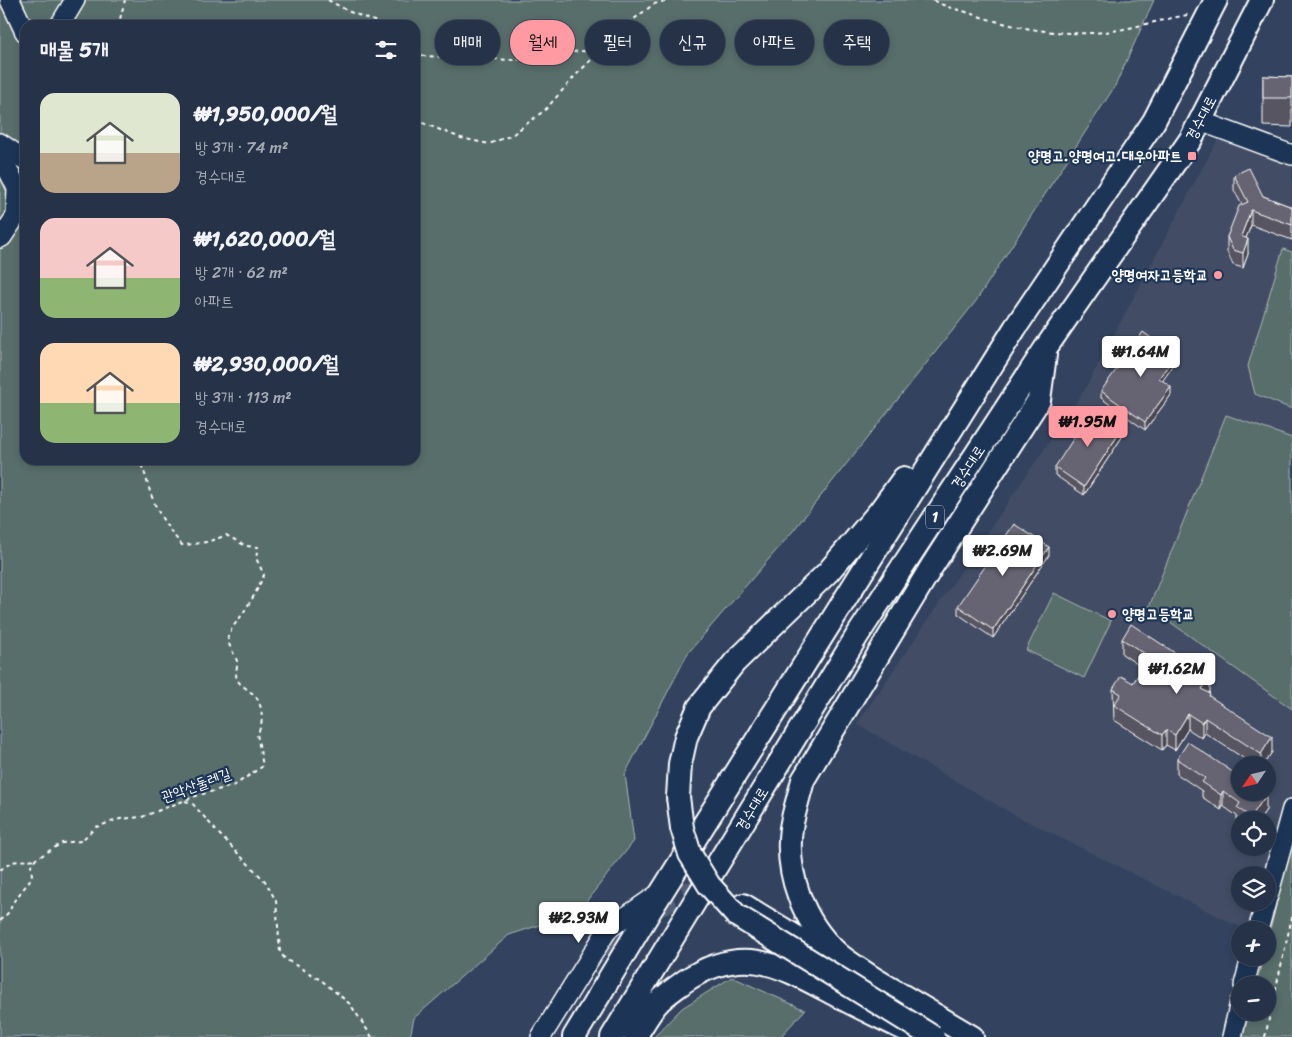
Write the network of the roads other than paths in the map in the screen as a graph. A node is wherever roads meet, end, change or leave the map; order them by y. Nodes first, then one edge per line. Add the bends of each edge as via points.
1 (10, 0) edge
2 (76, 0) edge
3 (1262, 0) edge
4 (1213, 6) edge
5 (63, 20) edge
6 (20, 21) edge
7 (1200, 121) junction
8 (0, 143) edge
9 (0, 154) edge
10 (1292, 155) edge
11 (20, 157) edge
12 (0, 238) edge
13 (1015, 328) junction
14 (1046, 349) junction
15 (1292, 809) edge
16 (1276, 867) edge
17 (661, 892) junction
18 (743, 905) dead end
19 (608, 955) tunnel mouth
20 (871, 977) junction
21 (1236, 1021) edge
22 (541, 1037) edge
23 (558, 1037) edge
24 (574, 1037) edge
25 (612, 1037) edge
26 (635, 1037) edge
27 (920, 1037) edge
28 (933, 1037) edge
29 (972, 1037) edge
30 (1232, 1037) edge

1 - 6 street
2 - 5 street
3 - 7 main road, 경수대로 / 1
4 - 13 main road, 1 via 1154,121
7 - 10 street
7 - 14 main road, 경수대로 / 1 via 1186,147
8 - 11 street
9 - 12 street via 17,188 16,216
13 - 17 main road, 1
13 - 28 main road, bridge via 880,511 828,572 735,662 699,707 686,737 680,764 678,797 690,854 709,885 736,915
14 - 20 main road via 1038,400 932,566 804,780 795,808 791,860 795,884 805,910 836,952
14 - 25 main road, 경수대로 / 1 via 857,636
15 - 16 street
17 - 22 street via 608,929
17 - 24 main road, 1
18 - 20 main road via 831,958
19 - 23 main road
20 - 29 main road
21 - 30 street
26 - 27 main road via 657,1004 700,971 746,960 766,962 791,972

